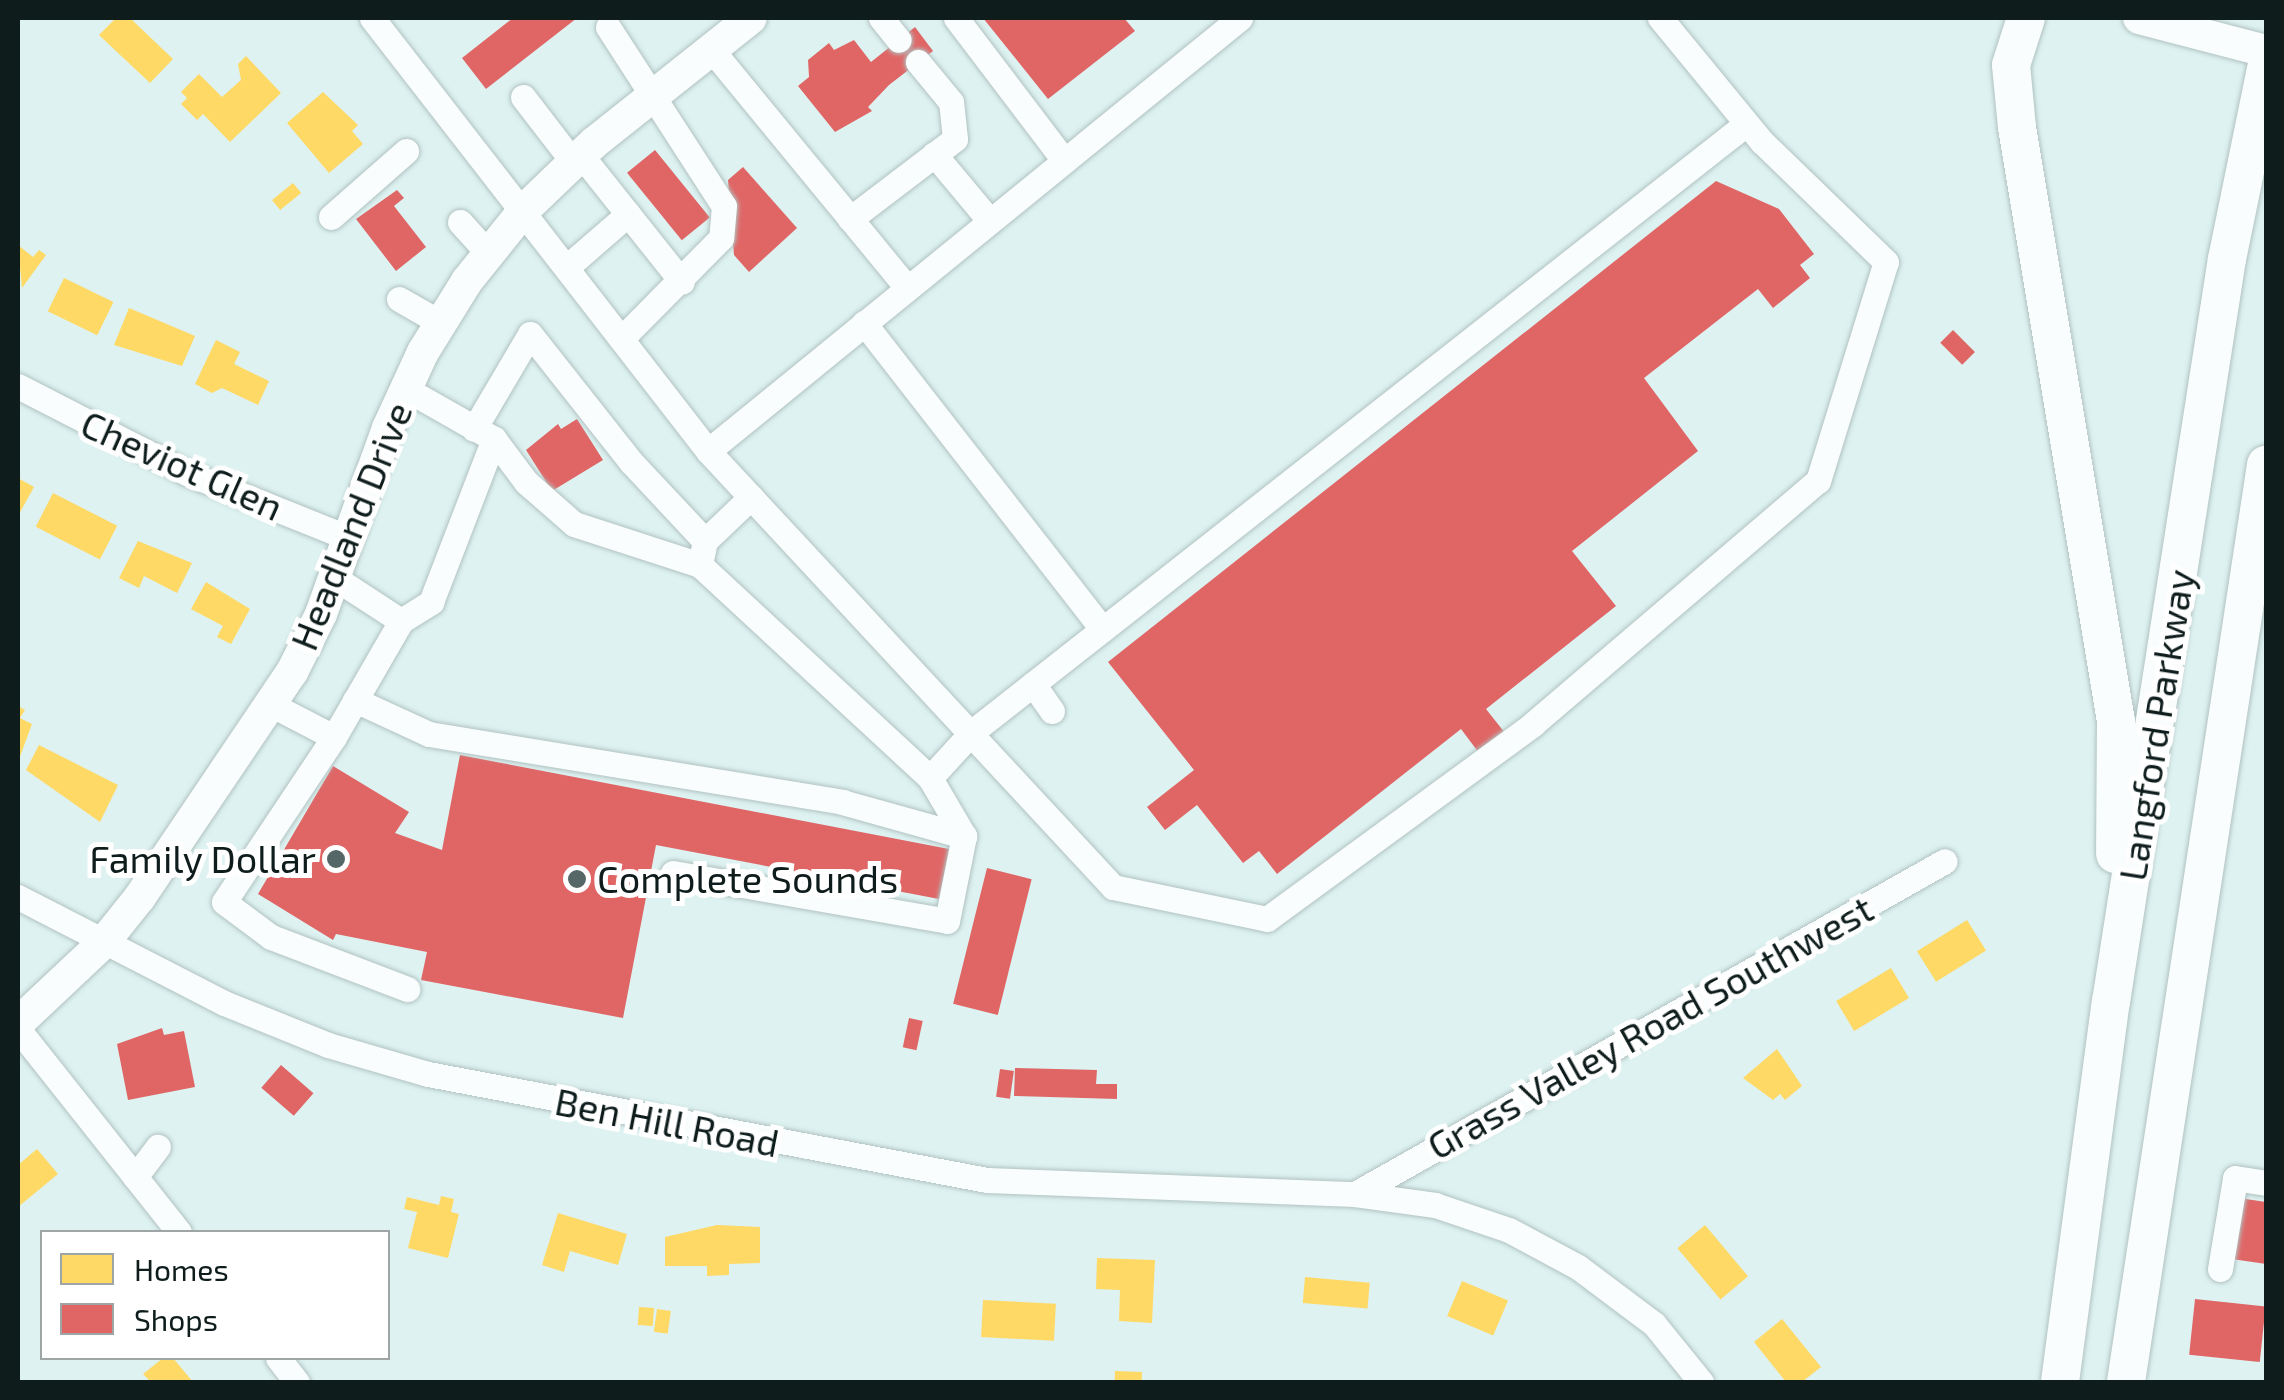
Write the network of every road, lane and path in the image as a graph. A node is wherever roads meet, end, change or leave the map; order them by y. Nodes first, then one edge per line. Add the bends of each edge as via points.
1 (372, 18) edge
2 (880, 18) edge
3 (956, 18) edge
4 (1240, 18) edge
5 (1660, 18) edge
6 (2026, 18) edge
7 (2140, 18) edge
8 (608, 28) dead end
9 (725, 30) edge
10 (899, 40) dead end
11 (2266, 51) edge
12 (918, 62) dead end
13 (2266, 69) edge
14 (654, 94) junction
15 (523, 98) dead end
16 (1746, 124) junction
17 (406, 152) dead end
18 (934, 154) junction
19 (1063, 159) junction
20 (574, 161) junction
21 (524, 210) junction
22 (628, 214) junction
23 (332, 217) dead end
24 (850, 219) junction
25 (989, 220) junction
26 (460, 222) dead end
27 (488, 254) junction
28 (567, 266) junction
29 (682, 282) junction
30 (907, 288) junction
31 (398, 298) dead end
32 (441, 323) junction
33 (864, 323) junction
34 (621, 338) junction
35 (18, 386) edge
36 (406, 389) junction
37 (484, 434) junction
38 (708, 450) junction
39 (2266, 465) edge
40 (751, 497) junction
41 (349, 538) junction
42 (702, 553) junction
43 (334, 578) junction
44 (400, 620) junction
45 (1102, 629) junction
46 (1033, 684) junction
47 (355, 700) junction
48 (270, 704) junction
49 (1052, 711) dead end
50 (972, 732) junction
51 (334, 737) junction
52 (930, 778) junction
53 (964, 836) junction
54 (1945, 861) dead end
55 (673, 874) dead end
56 (18, 896) edge
57 (104, 942) junction
58 (407, 989) dead end
59 (2111, 1002) junction
60 (18, 1026) edge
61 (158, 1147) dead end
62 (135, 1177) junction
63 (2266, 1182) edge
64 (1354, 1194) junction
65 (176, 1230) edge
66 (2220, 1269) dead end
67 (280, 1360) edge
68 (297, 1382) edge
69 (1701, 1382) edge
70 (2060, 1382) edge
71 (2126, 1382) edge

1 - 21 street
2 - 10 street
3 - 19 street
4 - 19 street
5 - 16 street
6 - 59 highway via 2010,65 2017,127 2116,721
7 - 11 main road
8 - 14 street
9 - 14 main road, Headland Drive
9 - 24 street
12 - 18 street via 951,102 955,138
13 - 59 highway, Langford Parkway via 2227,259
14 - 20 main road, Headland Drive
14 - 29 street via 724,206 721,238
15 - 20 street
16 - 45 street
16 - 50 street via 1886,262 1818,481 1534,724 1268,919 1113,887
17 - 23 street
18 - 24 street
18 - 25 street
19 - 25 street
20 - 21 main road, Headland Drive
20 - 22 street
21 - 27 main road, Headland Drive
21 - 28 street
22 - 28 street
22 - 29 street
24 - 30 street
25 - 30 street
26 - 27 street
27 - 32 main road, Headland Drive
28 - 34 street
29 - 34 street
30 - 33 street
31 - 32 street
32 - 36 main road, Headland Drive
33 - 38 street
33 - 45 street
34 - 38 street
35 - 41 street, Cheviot Glen via 187,473
36 - 37 street
36 - 41 main road, Headland Drive
37 - 42 street via 574,524
37 - 42 street via 530,334
37 - 44 street via 431,602
38 - 40 street
39 - 71 highway, Langford Parkway
40 - 42 street
40 - 50 street
41 - 43 main road, Headland Drive
42 - 52 street
43 - 44 street
43 - 48 main road, Headland Drive via 322,614
44 - 47 street
45 - 46 street
46 - 49 street
46 - 50 street
47 - 51 street
47 - 53 street via 428,734 842,802
48 - 51 street
48 - 57 main road, Headland Drive
50 - 52 street
51 - 58 street via 224,902 271,937
52 - 53 street
53 - 55 street via 947,921
54 - 64 street, Grass Valley Road Southwest
56 - 57 street, Ben Hill Road
57 - 60 main road, Headland Drive
57 - 64 street, Ben Hill Road via 224,1003 328,1044 550,1099 987,1180
59 - 70 highway, Langford Parkway
60 - 62 street
61 - 62 street
62 - 65 street
63 - 66 street via 2235,1178
64 - 69 street, Ben Hill Road via 1435,1206 1509,1230 1578,1266 1654,1324
67 - 68 street

